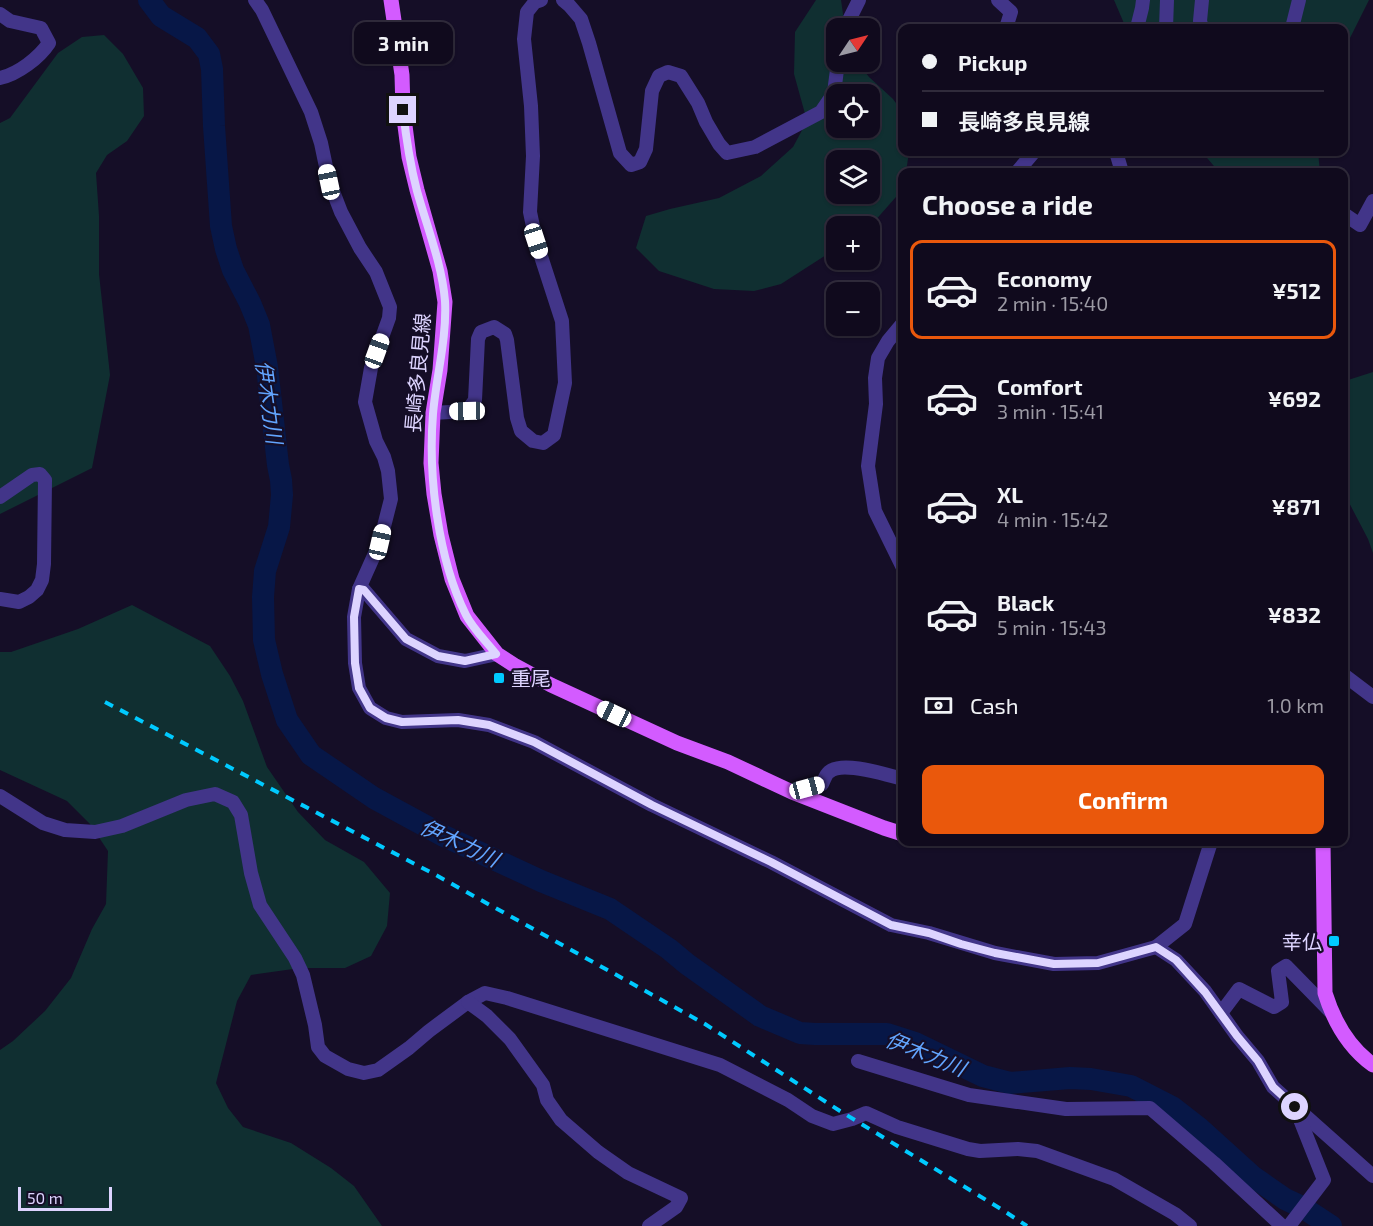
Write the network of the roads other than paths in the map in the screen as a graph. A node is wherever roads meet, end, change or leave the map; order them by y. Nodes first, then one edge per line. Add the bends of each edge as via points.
1 (255, 0) edge
2 (391, 0) edge
3 (541, 0) edge
4 (563, 0) edge
5 (859, 0) edge
6 (998, 0) edge
7 (1143, 0) edge
8 (1167, 0) edge
9 (1202, 0) edge
10 (1299, 0) edge
11 (0, 14) edge
12 (850, 18) edge
13 (1007, 24) edge
14 (1138, 24) edge
15 (1166, 24) edge
16 (1201, 24) edge
17 (1293, 24) edge
18 (837, 72) edge
19 (0, 78) edge
20 (1031, 156) edge
21 (1020, 168) edge
22 (1373, 201) edge
23 (1348, 217) edge
24 (898, 329) edge
25 (433, 413) junction
26 (0, 497) edge
27 (898, 558) edge
28 (359, 589) junction
29 (0, 598) edge
30 (496, 654) junction
31 (1348, 678) edge
32 (1373, 697) edge
33 (898, 778) edge
34 (792, 792) junction
35 (0, 796) edge
36 (898, 832) edge
37 (1210, 846) edge
38 (1323, 846) edge
39 (1156, 947) junction
40 (468, 1002) junction
41 (1330, 1011) junction
42 (1221, 1013) junction
43 (858, 1061) dead end
44 (1373, 1065) edge
45 (1295, 1107) junction
46 (1373, 1176) edge
47 (649, 1226) edge
48 (1190, 1226) edge
49 (1282, 1226) edge
50 (1289, 1226) edge

1 - 28 street via 311,112 341,212 376,272 390,307 364,402 388,471 391,499 380,542
2 - 25 main road, 長崎多良見線 via 409,157 445,302
3 - 25 street via 527,12 524,39 533,156 530,212 562,321 565,382 554,435 543,443 533,441 521,431 507,340 494,327 481,332 478,339 475,400 467,411
4 - 18 street via 581,20 620,153 631,165 640,162 646,149 652,91 659,76 668,72 681,76 727,153 755,147 821,112 834,93
5 - 12 street
6 - 13 street via 1011,12
7 - 14 street
8 - 15 street
9 - 16 street
10 - 17 street
11 - 19 street via 10,21 41,28 49,42 44,51 18,71
20 - 21 street
22 - 23 street via 1360,225
24 - 27 street via 878,358 868,466 875,511
25 - 30 main road, 長崎多良見線 via 434,494 452,579 467,616
26 - 29 street via 32,475 40,474 45,480 42,580 37,590 19,602
28 - 30 street via 406,639 438,656 465,661
28 - 39 street via 354,617 359,688 370,708 386,718 489,725 534,742 891,925 995,953 1054,964 1098,963
30 - 34 main road, 長崎多良見線 via 551,685
31 - 32 street
33 - 34 street via 848,767 835,768 822,784
34 - 36 main road, 長崎多良見線
35 - 40 street via 43,823 65,830 95,832 122,826 186,800 215,794 232,802 241,815 260,905 303,975 318,1047 325,1056 348,1069 378,1070
37 - 39 street via 1185,924
38 - 41 main road via 1323,966
39 - 42 street via 1176,960
40 - 47 street via 510,1039 543,1085 547,1100 561,1120 628,1173 681,1198 676,1207
40 - 48 street via 485,993 507,998 720,1065 832,1124 866,1113 968,1149 1037,1151 1114,1179
41 - 42 street via 1286,966 1278,971 1282,1002 1274,1007 1239,988
41 - 44 main road via 1345,1038
42 - 45 street via 1273,1087
43 - 49 street via 969,1095 1066,1109 1150,1108
45 - 46 street
45 - 50 street via 1324,1180

